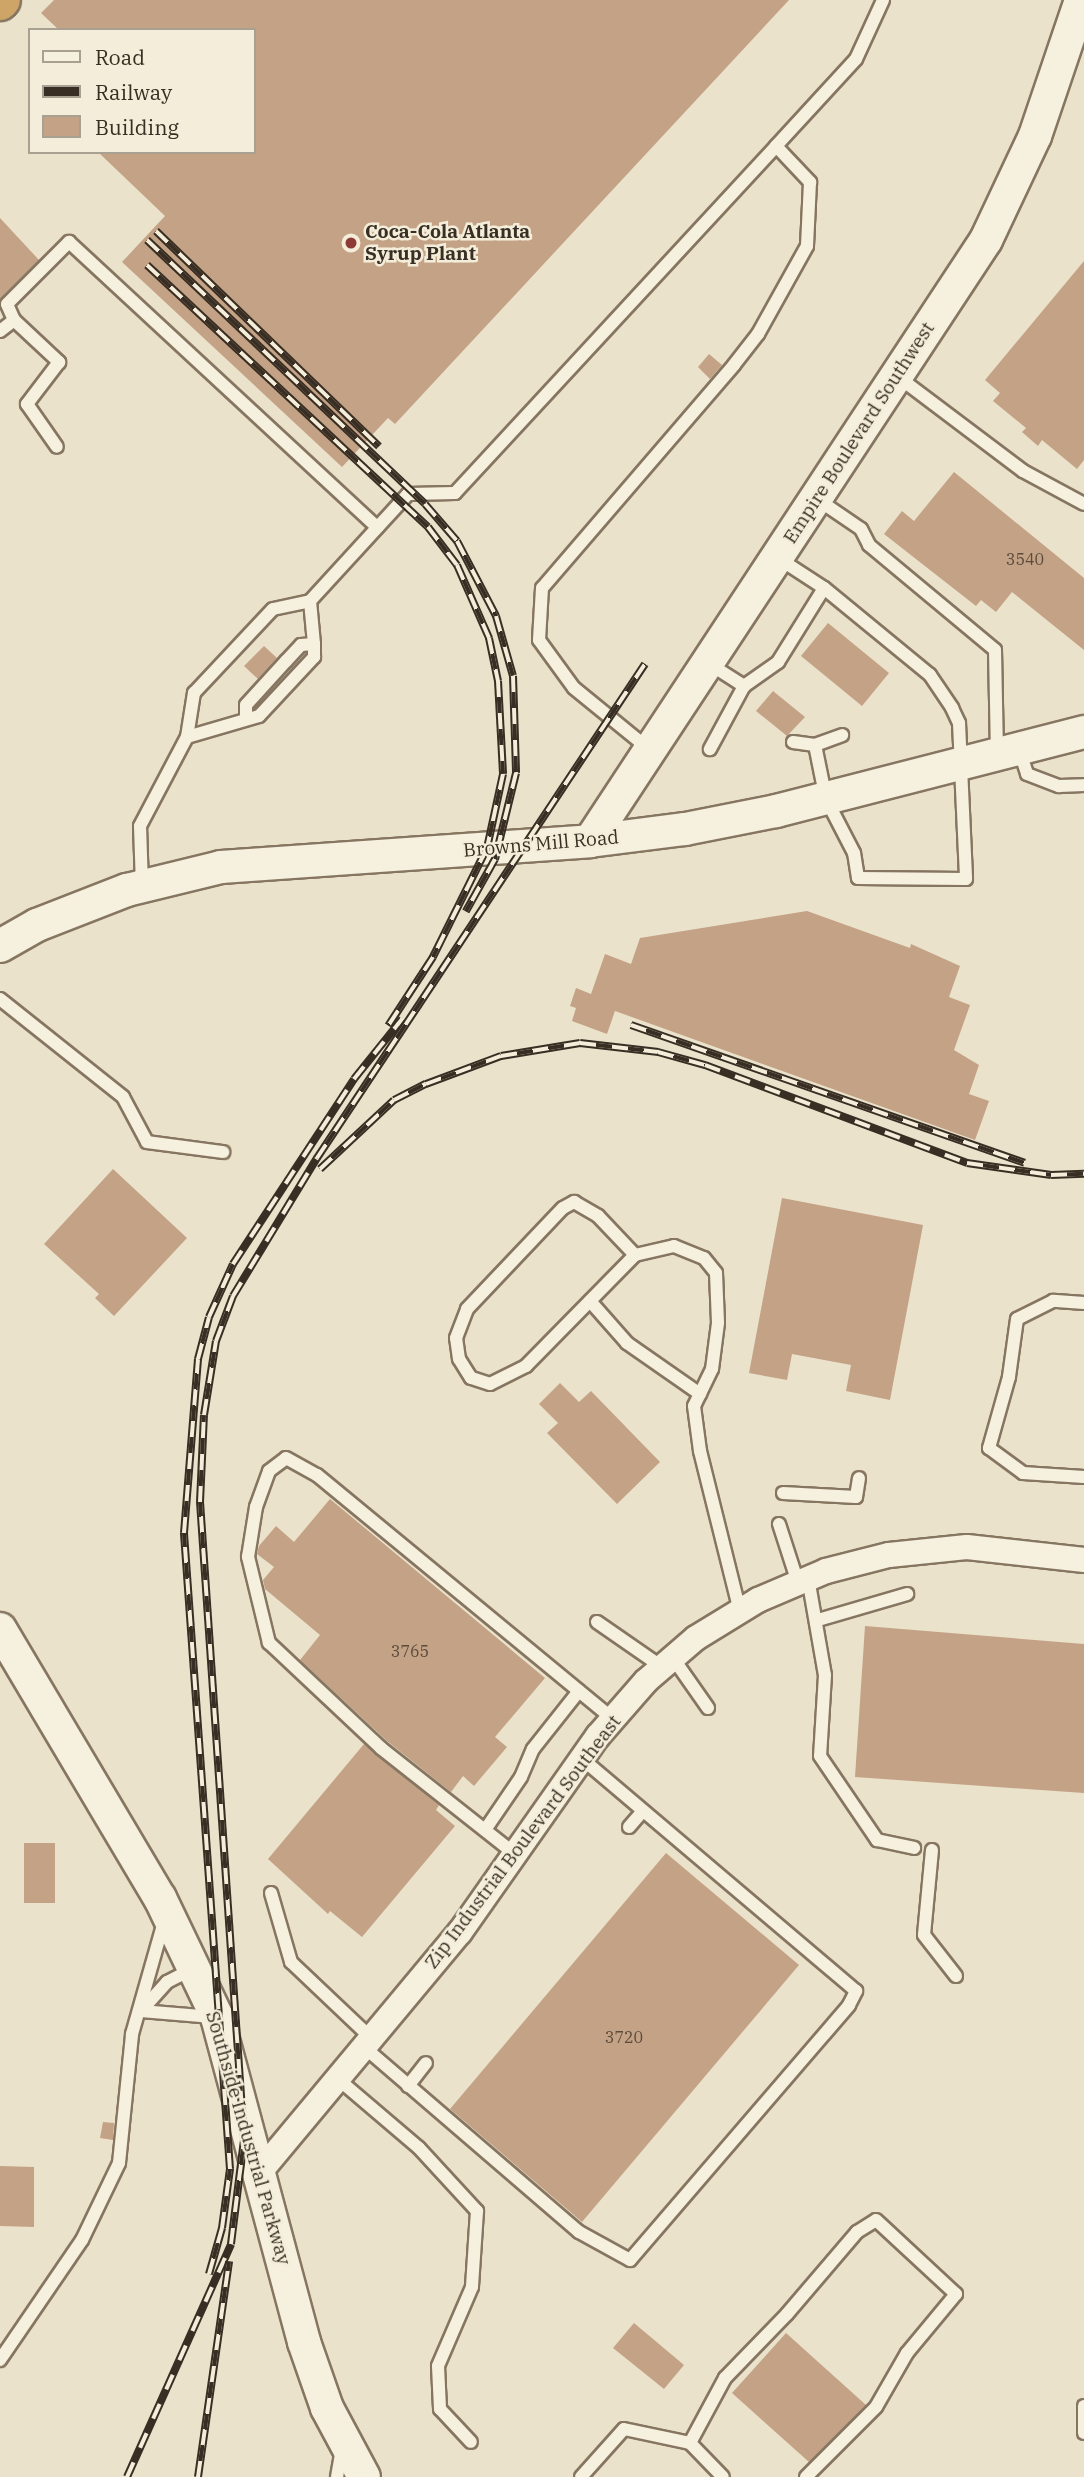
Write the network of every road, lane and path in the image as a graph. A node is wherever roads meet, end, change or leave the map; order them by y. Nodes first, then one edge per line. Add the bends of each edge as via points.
1 (883, 0) edge
2 (1081, 0) edge
3 (776, 145) junction
4 (14, 320) junction
5 (0, 331) edge
6 (896, 376) junction
7 (57, 447) dead end
8 (816, 498) junction
9 (1084, 504) edge
10 (377, 527) junction
11 (777, 557) junction
12 (824, 588) junction
13 (310, 601) junction
14 (708, 663) junction
15 (744, 686) junction
16 (1084, 732) edge
17 (842, 734) dead end
18 (187, 737) junction
19 (793, 742) dead end
20 (816, 745) junction
21 (710, 749) dead end
22 (650, 750) junction
23 (1008, 752) junction
24 (961, 763) junction
25 (1084, 785) edge
26 (826, 799) junction
27 (590, 841) junction
28 (142, 886) junction
29 (0, 946) edge
30 (0, 999) edge
31 (223, 1152) dead end
32 (635, 1255) junction
33 (590, 1301) junction
34 (1084, 1303) edge
35 (700, 1394) junction
36 (1084, 1477) edge
37 (859, 1478) dead end
38 (783, 1493) dead end
39 (779, 1524) dead end
40 (1084, 1560) edge
41 (803, 1581) junction
42 (907, 1594) dead end
43 (740, 1611) junction
44 (818, 1620) junction
45 (597, 1622) dead end
46 (0, 1629) edge
47 (667, 1663) junction
48 (579, 1691) junction
49 (708, 1708) dead end
50 (613, 1719) junction
51 (582, 1759) junction
52 (643, 1811) junction
53 (629, 1827) dead end
54 (485, 1830) junction
55 (914, 1848) dead end
56 (932, 1850) dead end
57 (515, 1854) junction
58 (271, 1893) dead end
59 (167, 1911) junction
60 (194, 1968) junction
61 (956, 1976) dead end
62 (141, 2011) junction
63 (217, 2017) junction
64 (368, 2043) junction
65 (426, 2063) dead end
66 (338, 2079) junction
67 (408, 2086) junction
68 (259, 2173) junction
69 (0, 2360) edge
70 (1084, 2406) edge
71 (1084, 2433) edge
72 (344, 2440) junction
73 (471, 2442) dead end
74 (690, 2443) junction
75 (337, 2477) edge
76 (363, 2477) edge
77 (581, 2477) edge
78 (723, 2477) edge
79 (806, 2477) edge

1 - 3 lane via 856,59
2 - 6 street, Empire Boulevard Southwest via 1035,136 986,240
3 - 10 lane via 455,493 408,494
3 - 22 lane via 810,182 807,246 758,334 734,365 542,588 539,640 574,688
4 - 5 lane
4 - 7 lane via 59,362 27,404
4 - 10 lane via 7,304 69,242
6 - 8 street, Empire Boulevard Southwest
6 - 9 lane via 1023,471
8 - 11 street, Empire Boulevard Southwest
8 - 23 lane via 861,529 869,545 995,650
10 - 13 lane
11 - 12 lane
11 - 14 street, Empire Boulevard Southwest
12 - 15 lane via 778,662
12 - 24 lane via 930,675 959,723
13 - 18 lane via 273,609 194,693
13 - 18 lane via 314,657 259,716
14 - 15 lane
14 - 22 street, Empire Boulevard Southwest
15 - 21 lane
16 - 23 street, Browns Mill Road
17 - 20 lane
18 - 28 lane via 139,826
19 - 20 lane
20 - 26 lane
22 - 27 street, Empire Boulevard Southwest
23 - 24 street, Browns Mill Road
23 - 25 lane via 1027,774 1059,786
24 - 26 street, Browns Mill Road
24 - 26 lane via 966,879 858,878 854,853
26 - 27 street, Browns Mill Road via 685,829
27 - 28 street, Browns Mill Road via 221,867
28 - 29 street, Browns Mill Road via 37,925
30 - 31 lane via 124,1097 147,1142
32 - 33 lane
32 - 33 lane via 586,1205 574,1202 467,1308 456,1338 459,1359 471,1378 490,1384 502,1380 526,1366
32 - 35 lane via 683,1248 704,1258 716,1273 718,1323 712,1369
33 - 35 lane via 627,1343
34 - 36 lane via 1054,1301 1017,1318 1009,1377 989,1448 1023,1473
35 - 43 lane via 694,1406 700,1451
37 - 38 lane via 856,1497
39 - 41 lane
40 - 41 street, Zip Industrial Boulevard Southeast via 967,1547 888,1555
41 - 43 street, Zip Industrial Boulevard Southeast
41 - 44 lane
42 - 44 lane
43 - 47 street, Zip Industrial Boulevard Southeast
44 - 55 lane via 825,1675 820,1756 877,1840
45 - 47 lane
46 - 59 street, Southside Industrial Parkway
47 - 49 lane
47 - 50 street, Zip Industrial Boulevard Southeast
48 - 50 lane
48 - 54 lane via 533,1749 521,1777
48 - 54 lane via 317,1475 292,1459 280,1459 269,1471 256,1507 248,1557 269,1643 415,1776
50 - 51 street, Zip Industrial Boulevard Southeast
51 - 52 lane
51 - 57 street, Zip Industrial Boulevard Southeast
52 - 53 lane
52 - 67 lane via 856,1991 849,2005 630,2260 579,2232
54 - 57 lane
56 - 61 lane via 924,1935
57 - 64 street, Zip Industrial Boulevard Southeast via 460,1932
58 - 64 lane via 291,1962
59 - 60 street, Southside Industrial Parkway
59 - 62 lane
60 - 62 lane via 167,1982
60 - 63 street, Southside Industrial Parkway
62 - 63 lane
62 - 69 lane via 132,2034 119,2163 82,2240
63 - 68 street, Southside Industrial Parkway
64 - 66 street, Zip Industrial Boulevard Southeast
64 - 67 lane
65 - 67 lane
66 - 68 street, Zip Industrial Boulevard Southeast
66 - 73 lane via 419,2148 477,2211 472,2287 438,2366 440,2409
68 - 72 street, Southside Industrial Parkway via 304,2342
70 - 71 lane
72 - 75 lane
72 - 76 street, Southside Industrial Parkway
74 - 77 lane via 624,2429
74 - 78 lane
74 - 79 lane via 724,2378 788,2314 857,2232 876,2220 956,2294 907,2353 876,2407

